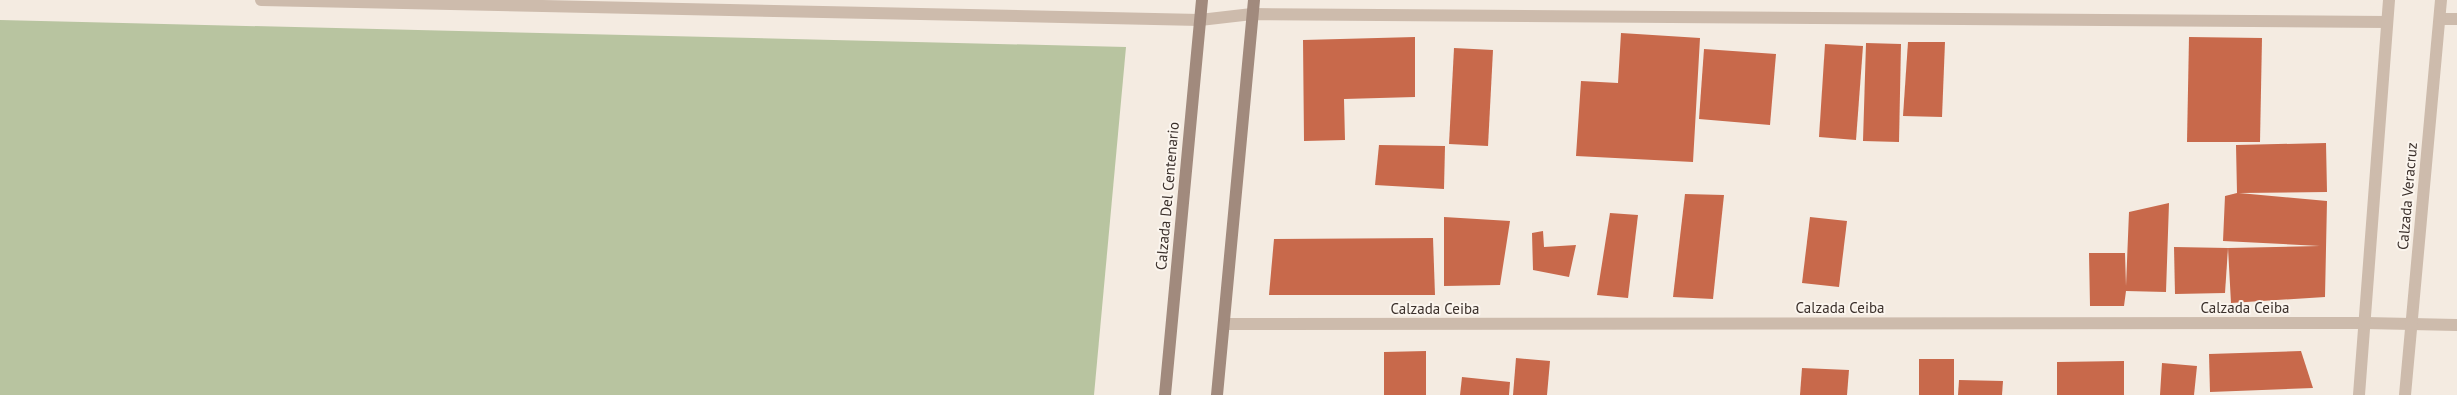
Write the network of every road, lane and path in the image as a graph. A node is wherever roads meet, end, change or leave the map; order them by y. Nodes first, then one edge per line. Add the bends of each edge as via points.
1 (261, 0) edge
2 (1202, 0) edge
3 (1254, 0) edge
4 (2389, 0) edge
5 (2441, 0) edge
6 (1252, 14) junction
7 (2440, 18) junction
8 (2457, 19) edge
9 (1200, 20) junction
10 (2388, 22) junction
11 (2366, 323) junction
12 (1224, 324) junction
13 (2411, 324) junction
14 (2457, 325) edge
15 (1165, 395) edge
16 (1217, 395) edge
17 (2359, 395) edge
18 (2405, 395) edge

1 - 9 street
2 - 9 main road, Calzada Del Centenario
3 - 6 main road
4 - 10 street, Calzada Veracruz
5 - 7 street, Calzada Veracruz
6 - 9 street
6 - 10 street
6 - 12 main road
7 - 8 street
7 - 13 street, Calzada Veracruz
9 - 15 main road, Calzada Del Centenario
10 - 11 street, Calzada Veracruz
11 - 12 street, Calzada Ceiba
11 - 13 street, Calzada Ceiba
11 - 17 street, Calzada Veracruz
12 - 16 main road
13 - 14 street, Calzada Ceiba
13 - 18 street, Calzada Veracruz

